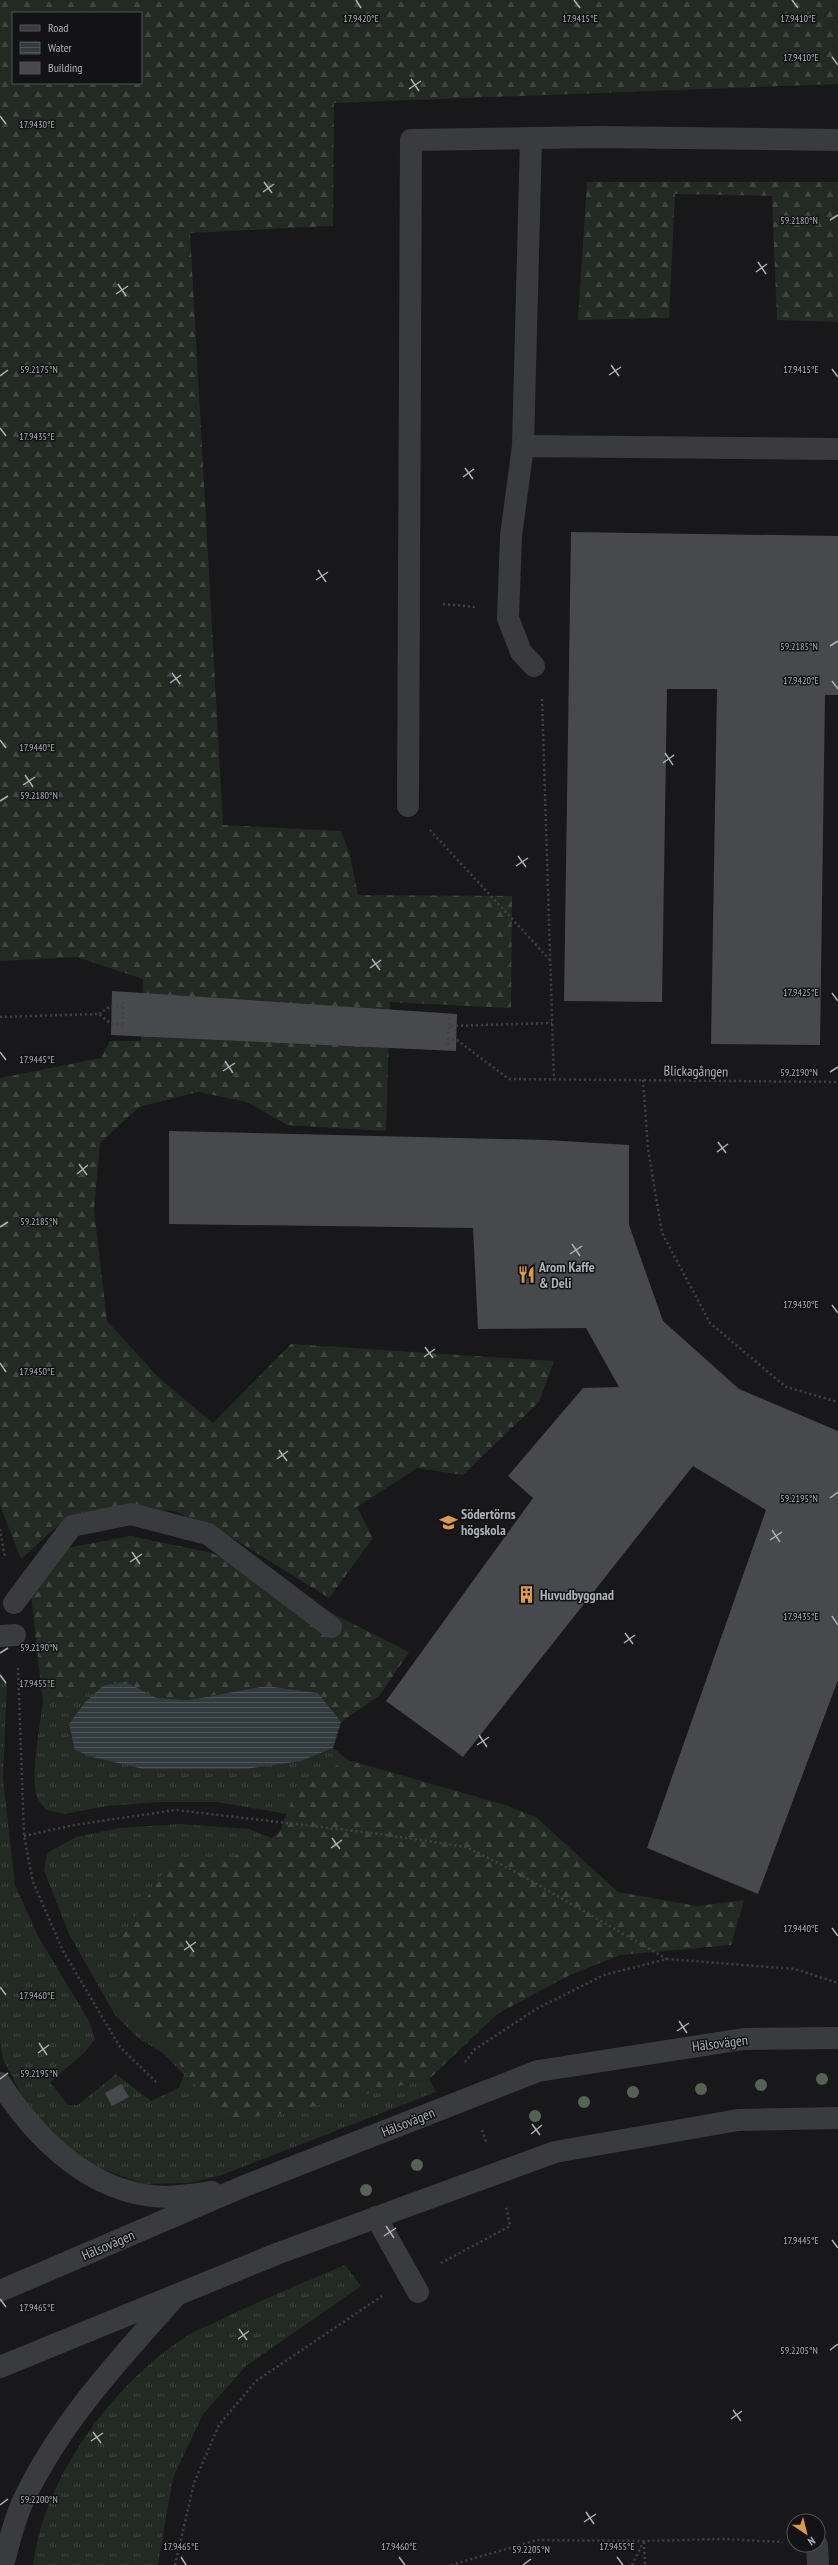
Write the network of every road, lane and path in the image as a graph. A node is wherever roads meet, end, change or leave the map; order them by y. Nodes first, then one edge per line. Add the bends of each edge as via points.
1 (531, 138) junction
2 (838, 140) edge
3 (523, 446) junction
4 (838, 449) edge
5 (534, 666) dead end
6 (542, 692) dead end
7 (408, 806) joint
8 (550, 961) junction
9 (124, 998) dead end
10 (123, 1007) junction
11 (99, 1014) junction
12 (0, 1017) edge
13 (449, 1018) dead end
14 (552, 1023) junction
15 (123, 1024) junction
16 (449, 1026) junction
17 (123, 1028) dead end
18 (448, 1039) junction
19 (448, 1045) dead end
20 (554, 1080) junction
21 (643, 1080) junction
22 (838, 1082) edge
23 (838, 1402) edge
24 (0, 1529) edge
25 (14, 1603) joint
26 (331, 1627) dead end
27 (8, 1636) edge
28 (24, 1836) junction
29 (667, 1959) junction
30 (838, 1983) edge
31 (838, 2038) edge
32 (465, 2066) dead end
33 (0, 2083) edge
34 (157, 2083) dead end
35 (838, 2118) edge
36 (242, 2187) junction
37 (505, 2205) dead end
38 (376, 2217) junction
39 (434, 2266) dead end
40 (0, 2291) edge
41 (418, 2292) dead end
42 (177, 2294) junction
43 (381, 2296) dead end
44 (0, 2367) edge
45 (644, 2541) junction
46 (786, 2543) dead end
47 (817, 2553) edge
48 (3, 2565) edge
49 (175, 2565) edge
50 (451, 2565) edge
51 (632, 2565) edge
52 (645, 2565) edge
53 (818, 2565) edge

1 - 2 street
1 - 3 street
1 - 7 street via 411,140
3 - 4 street
3 - 5 street via 511,536 508,618 521,652
6 - 8 path
7 - 8 path
8 - 14 path
9 - 10 path
10 - 11 path via 111,1006
10 - 15 path
11 - 12 path
11 - 15 path via 111,1024
13 - 16 path
14 - 16 path
14 - 20 path
15 - 17 path
16 - 18 path
18 - 19 path
18 - 20 path, Blickagången via 457,1040 510,1079
20 - 21 path, Blickagången
21 - 22 path, Blickagången
21 - 23 path via 648,1149 662,1233 710,1323 786,1387
24 - 25 path
25 - 26 street via 72,1526 130,1514 208,1534
27 - 28 path via 21,1698
28 - 29 path via 74,1825 176,1810 380,1834 466,1847 512,1870
28 - 34 path via 33,1882 63,1951 120,2047
29 - 30 path via 795,1969
29 - 32 path via 604,1975 536,2008 474,2050 466,2060
31 - 36 street, Hälsovägen via 744,2039 538,2070
33 - 36 street via 40,2137 104,2183 144,2195 178,2197
35 - 38 street via 738,2120 555,2152
36 - 40 street, Hälsovägen
37 - 39 path via 510,2226
38 - 41 street
38 - 42 street
42 - 44 street
42 - 48 street via 103,2378 56,2440 23,2500
43 - 49 path via 256,2382 218,2424 194,2483
45 - 46 path via 725,2539
45 - 50 path via 537,2540
45 - 51 path
45 - 52 path
47 - 53 street

